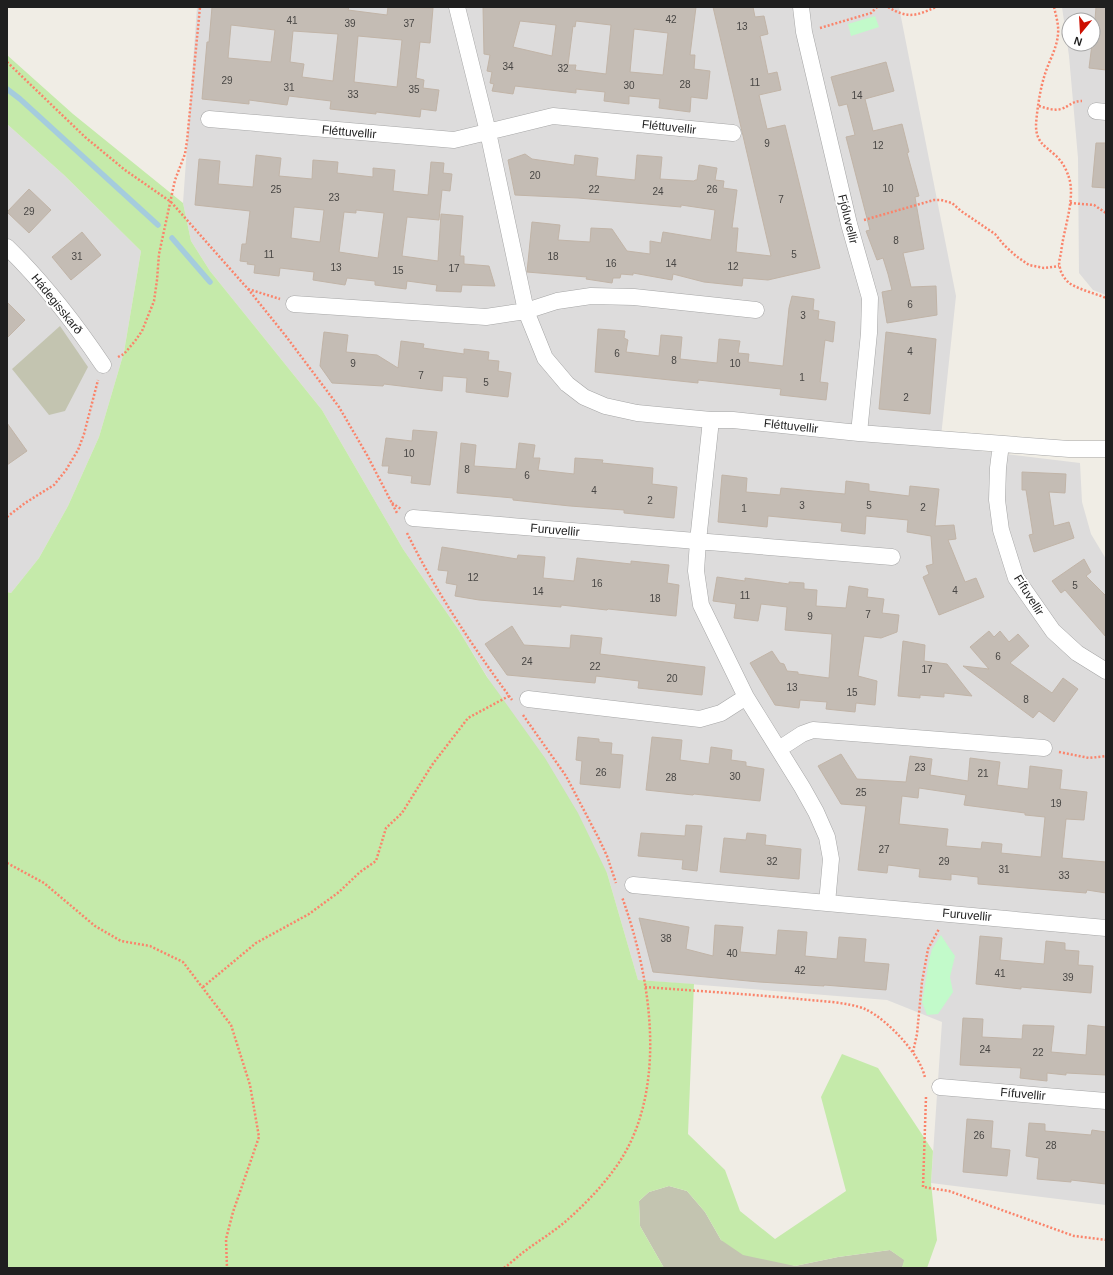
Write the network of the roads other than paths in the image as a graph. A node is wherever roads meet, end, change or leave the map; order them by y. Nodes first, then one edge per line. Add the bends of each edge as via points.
1 (457, 7) edge
2 (801, 7) edge
3 (209, 119) dead end
4 (488, 132) junction
5 (732, 134) dead end
6 (7, 247) edge
7 (294, 304) road end
8 (756, 310) dead end
9 (526, 311) junction
10 (103, 365) road end
11 (711, 420) junction
12 (859, 433) junction
13 (1001, 444) junction
14 (1106, 450) edge
15 (405, 521) road end
16 (698, 542) junction
17 (892, 557) dead end
18 (1106, 671) edge
19 (746, 697) junction
20 (520, 704) road end
21 (1044, 748) road end
22 (779, 749) junction
23 (624, 889) road end
24 (827, 904) junction
25 (1106, 928) edge
26 (933, 1090) road end
27 (1106, 1100) edge

1 - 4 street, Fléttuvellir
2 - 12 street, Fjóluvellir via 804,32 849,224 870,298
3 - 4 street, Fléttuvellir via 454,140
4 - 5 street, Fléttuvellir via 553,116
4 - 9 street, Fléttuvellir
6 - 10 street, Hádegisskarð via 53,296
7 - 9 street via 486,317
8 - 9 street via 648,298 591,296 557,301
9 - 11 street, Fléttuvellir via 545,358 567,384 584,397 605,406 638,413
11 - 12 street, Fléttuvellir
11 - 16 street
12 - 13 street, Fléttuvellir
13 - 14 street, Fléttuvellir
13 - 18 street, Fífuvellir via 997,500 1001,530 1016,578 1053,631 1078,653
15 - 16 street, Furuvellir
16 - 17 street, Furuvellir
16 - 19 street via 696,571 701,605
19 - 20 street via 720,713 700,719
19 - 22 street
21 - 22 street via 813,730
22 - 24 street via 827,837 831,859
23 - 24 street, Furuvellir
24 - 25 street, Furuvellir
26 - 27 street, Fífuvellir

